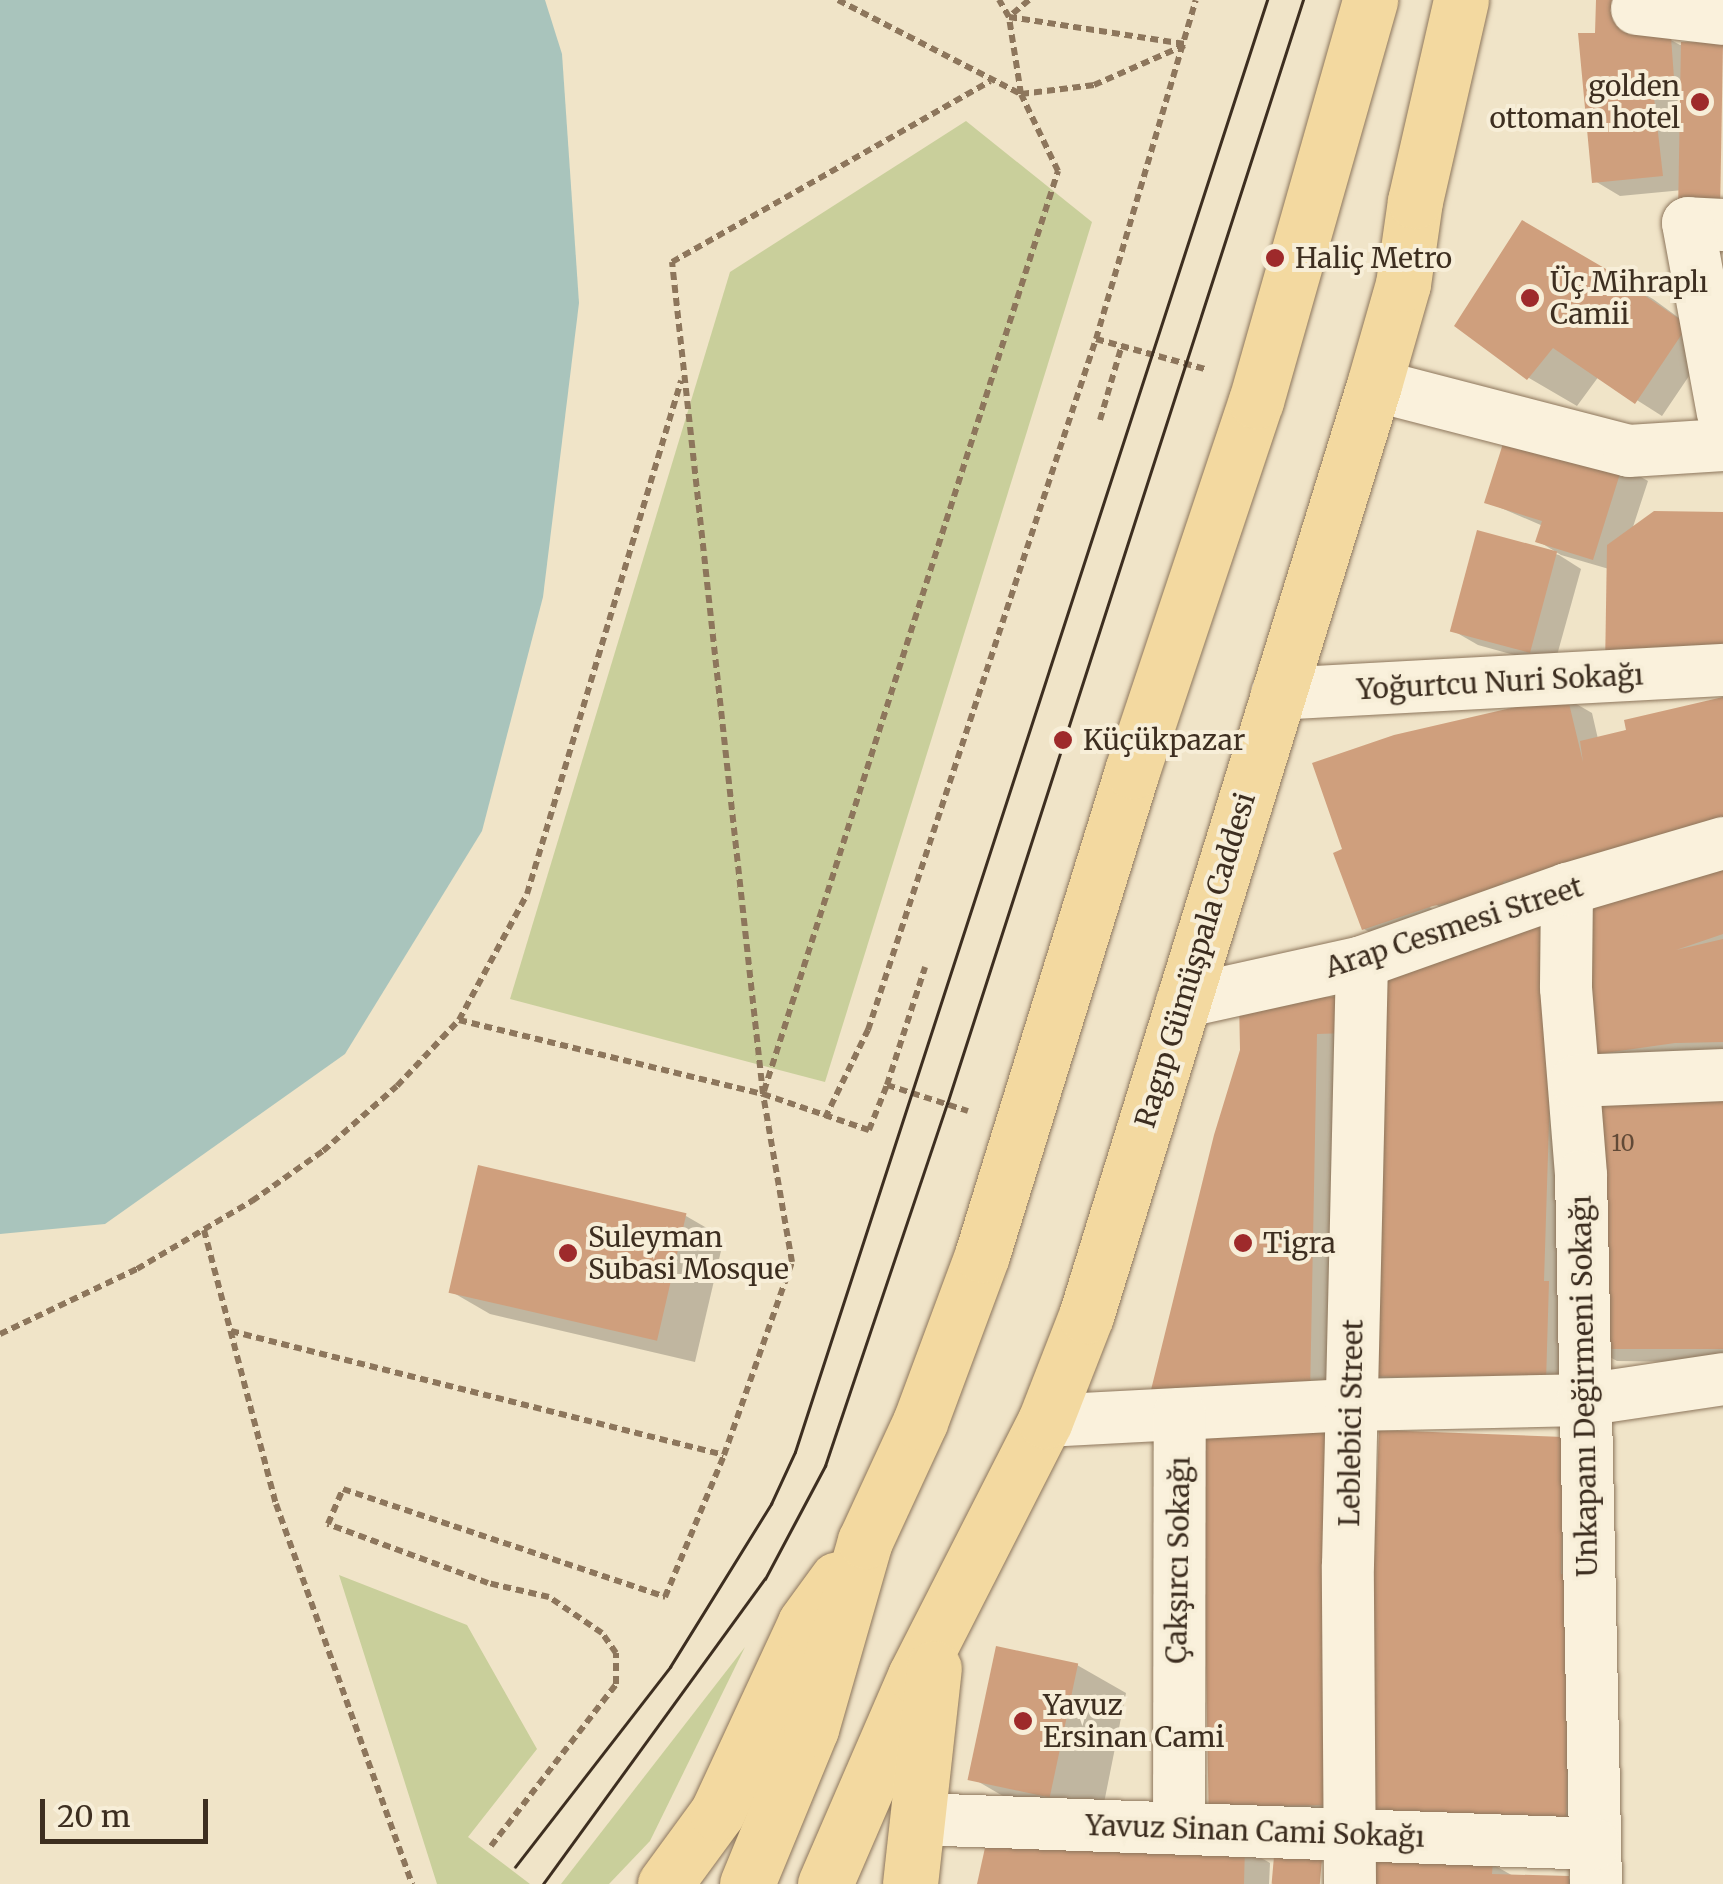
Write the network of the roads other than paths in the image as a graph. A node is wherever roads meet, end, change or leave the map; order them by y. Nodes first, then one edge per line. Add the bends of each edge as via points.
1 (1370, 0) edge
2 (1461, 0) edge
3 (1637, 9) dead end
4 (1723, 19) edge
5 (1705, 224) edge
6 (1374, 385) junction
7 (1723, 413) edge
8 (1723, 445) edge
9 (1723, 670) edge
10 (1277, 694) junction
11 (1723, 843) edge
12 (1566, 888) junction
13 (1362, 962) junction
14 (1182, 1002) junction
15 (1723, 1075) edge
16 (1576, 1081) junction
17 (1723, 1380) edge
18 (1583, 1400) junction
19 (1350, 1405) junction
20 (1180, 1414) junction
21 (1045, 1421) junction
22 (865, 1541) junction
23 (941, 1624) junction
24 (917, 1819) junction
25 (1179, 1827) junction
26 (1350, 1860) edge
27 (1595, 1864) edge
28 (666, 1884) edge
29 (747, 1884) edge
30 (824, 1884) edge
31 (910, 1884) edge

1 - 22 main road via 1256,401 1114,825 982,1255 920,1422
2 - 6 main road, Ragıp Gümüşpala Caddesi via 1403,284
3 - 4 street
5 - 7 street
6 - 8 street via 1629,450
6 - 10 main road, Ragıp Gümüşpala Caddesi
9 - 10 street, Yoğurtcu Nuri Sokağı
10 - 14 main road, Ragıp Gümüşpala Caddesi
11 - 12 street, Arap Cesmesi Street
12 - 13 street, Arap Cesmesi Street
12 - 16 street, Unkapanı Değirmeni Sokağı via 1566,988
13 - 14 street, Arap Cesmesi Street
13 - 19 street, Leblebici Street
14 - 21 main road, Ragıp Gümüşpala Caddesi via 1086,1316
15 - 16 street
16 - 18 street, Unkapanı Değirmeni Sokağı
17 - 18 street
18 - 19 street
18 - 27 street, Unkapanı Değirmeni Sokağı
19 - 20 street
19 - 26 street, Leblebici Street
20 - 21 street
20 - 25 street, Çakşırcı Sokağı
21 - 23 main road, Ragıp Gümüşpala Caddesi
22 - 28 main road via 805,1623 717,1813
22 - 29 main road via 811,1729
23 - 24 main road
23 - 30 main road, Ragıp Gümüşpala Caddesi
24 - 25 street, Yavuz Sinan Cami Sokağı
24 - 31 main road
25 - 26 street, Yavuz Sinan Cami Sokağı
26 - 27 street, Yavuz Sinan Cami Sokağı

